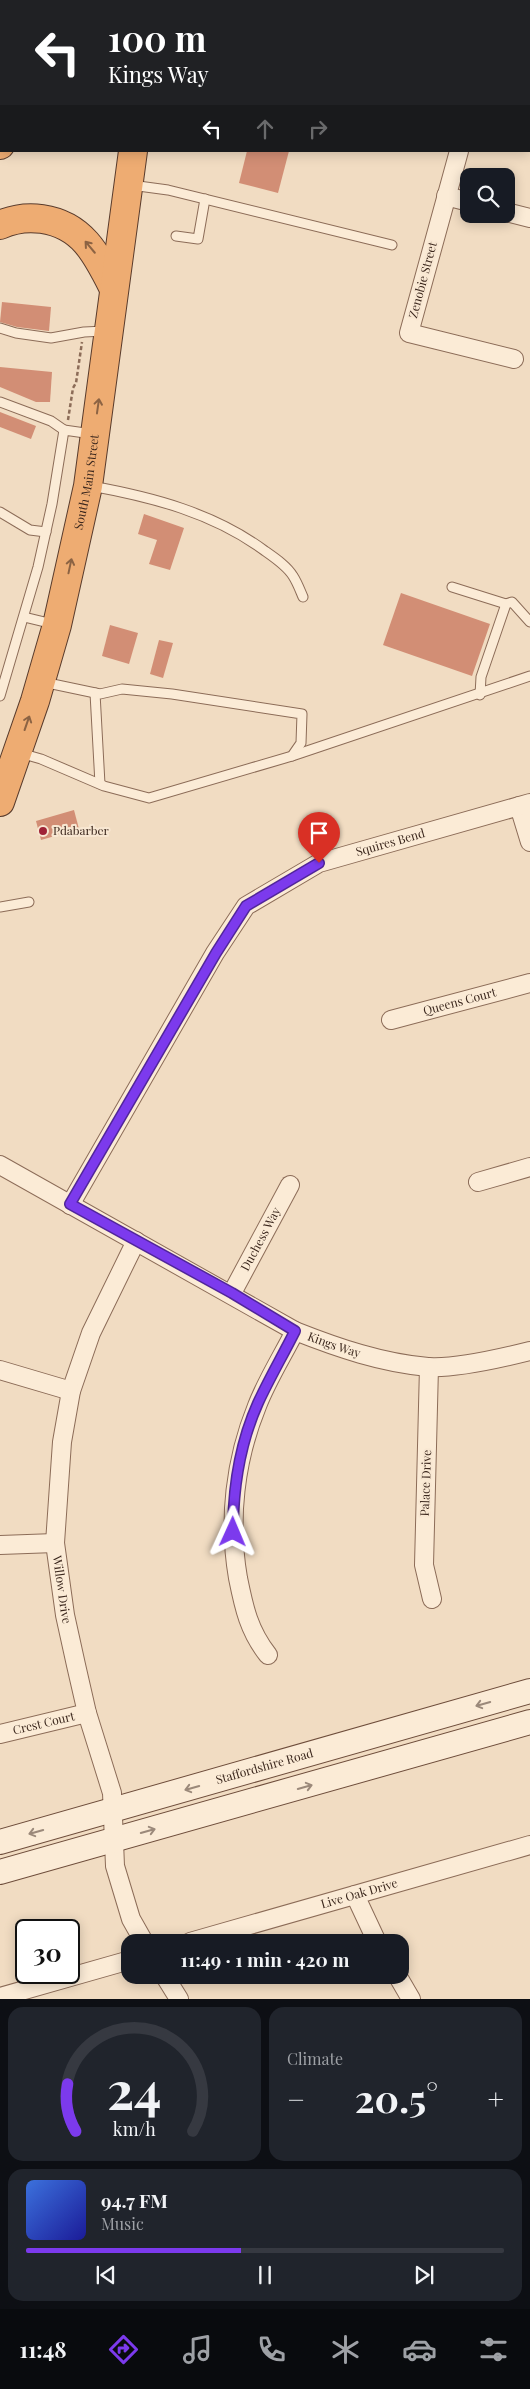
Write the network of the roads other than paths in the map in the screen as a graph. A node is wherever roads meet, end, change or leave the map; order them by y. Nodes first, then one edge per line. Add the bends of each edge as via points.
1 (132, 152) edge
2 (459, 152) edge
3 (128, 184) junction
4 (446, 196) junction
5 (205, 199) junction
6 (460, 200) edge
7 (515, 214) edge
8 (530, 218) edge
9 (0, 225) edge
10 (176, 236) dead end
11 (392, 245) dead end
12 (114, 289) junction
13 (0, 328) edge
14 (96, 332) junction
15 (514, 360) dead end
16 (0, 402) edge
17 (64, 430) junction
18 (95, 434) junction
19 (88, 486) junction
20 (0, 512) edge
21 (46, 532) junction
22 (452, 587) dead end
23 (303, 597) dead end
24 (506, 604) junction
25 (24, 617) junction
26 (530, 622) edge
27 (57, 625) junction
28 (530, 676) edge
29 (41, 681) junction
30 (95, 693) junction
31 (480, 695) junction
32 (0, 696) edge
33 (17, 752) junction
34 (292, 756) junction
35 (100, 784) junction
36 (1, 798) edge
37 (525, 804) edge
38 (530, 842) edge
39 (29, 902) dead end
40 (0, 907) edge
41 (530, 983) edge
42 (391, 1020) dead end
43 (0, 1165) edge
44 (530, 1167) edge
45 (478, 1182) dead end
46 (290, 1185) dead end
47 (70, 1204) junction
48 (136, 1240) junction
49 (232, 1293) junction
50 (295, 1331) junction
51 (530, 1352) edge
52 (430, 1367) junction
53 (0, 1370) edge
54 (70, 1391) junction
55 (55, 1543) junction
56 (0, 1545) edge
57 (432, 1599) dead end
58 (268, 1655) dead end
59 (530, 1691) edge
60 (88, 1712) junction
61 (530, 1722) edge
62 (0, 1734) edge
63 (113, 1810) junction
64 (114, 1841) junction
65 (0, 1842) edge
66 (530, 1845) edge
67 (0, 1872) edge
68 (355, 1895) junction
69 (139, 1934) edge
70 (218, 1934) edge
71 (373, 1934) edge
72 (121, 1963) edge
73 (170, 1984) edge
74 (403, 1984) edge
75 (0, 1997) edge
76 (179, 1999) edge
77 (412, 1999) edge

1 - 3 highway, South Main Street
2 - 4 street, Zenobie Street
3 - 5 lane
3 - 12 highway, South Main Street
4 - 6 street
4 - 15 street, Zenobie Street via 409,333
5 - 10 lane via 198,239
5 - 11 lane
7 - 8 street
12 -> 9 highway via 98,257 78,233 59,222 31,218
12 - 14 highway, South Main Street
13 - 14 lane via 51,338
18 -> 14 highway, South Main Street
16 - 17 lane via 50,421
17 - 18 lane
17 - 21 lane
18 - 19 highway, South Main Street
19 - 23 lane via 169,504 216,521 278,561 293,576
27 -> 19 highway, South Main Street
20 - 21 lane via 30,530
21 - 25 lane
22 - 24 lane
24 - 26 lane via 516,604
24 - 31 lane via 481,677
25 - 27 lane
25 - 32 lane
27 - 29 highway, South Main Street
28 - 31 lane
29 - 30 lane
33 -> 29 highway, South Main Street
30 - 34 lane via 122,689 172,694 302,714 302,743
30 - 35 lane
31 - 34 lane
33 - 35 lane
33 - 36 highway, South Main Street
34 - 35 lane via 149,798
37 - 38 street
37 - 47 street, Squires Bend via 319,863 246,906
39 - 40 lane
41 - 42 street, Queens Court
43 - 47 street, Kings Way
44 - 45 street
46 - 49 street, Duchess Way
47 - 48 street, Kings Way
48 - 49 street, Kings Way
48 - 54 street, Willow Drive via 91,1332
49 - 50 street, Kings Way
50 - 52 street, Kings Way via 336,1348
50 - 58 street via 248,1431 233,1504 233,1546 245,1614 256,1639
51 - 52 street, Kings Way
52 - 57 street, Palace Drive via 424,1565
53 - 54 street
54 - 55 street, Willow Drive via 61,1451
55 - 56 street
55 - 60 street, Willow Drive via 65,1615
59 -> 63 main road, Staffordshire Road
60 - 62 street, Crest Court
60 - 63 street, Willow Drive via 112,1794
64 -> 61 main road
63 - 64 street, Willow Drive
63 -> 65 main road, Staffordshire Road
64 - 67 main road
64 - 69 street, Willow Drive via 115,1866 131,1919
66 - 68 street, Live Oak Drive
68 - 70 street, Live Oak Drive
68 - 71 street
72 - 75 street
73 - 76 street
74 - 77 street

